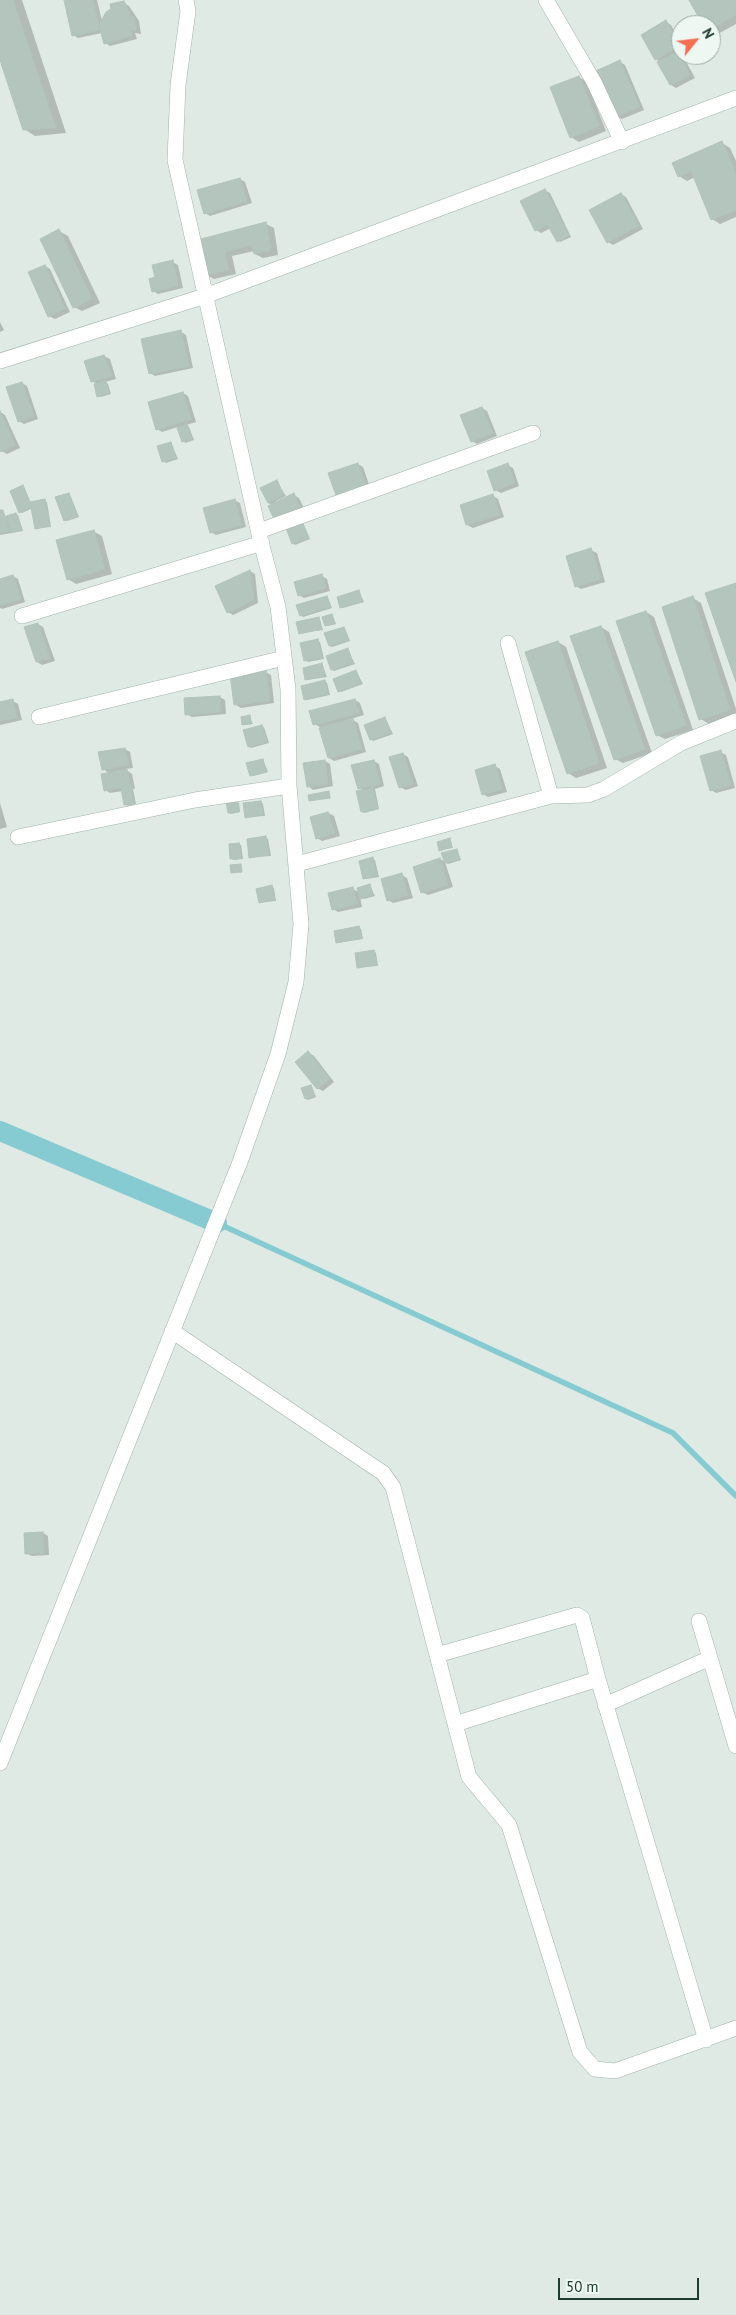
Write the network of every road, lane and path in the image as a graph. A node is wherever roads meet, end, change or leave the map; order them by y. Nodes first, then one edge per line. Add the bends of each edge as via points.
1 (186, 0) edge
2 (546, 0) edge
3 (736, 98) edge
4 (622, 142) junction
5 (205, 296) junction
6 (0, 361) edge
7 (533, 433) dead end
8 (260, 537) junction
9 (22, 616) dead end
10 (508, 643) dead end
11 (284, 658) junction
12 (39, 717) dead end
13 (736, 721) edge
14 (289, 786) junction
15 (552, 796) junction
16 (18, 836) dead end
17 (297, 864) junction
18 (172, 1331) junction
19 (699, 1621) dead end
20 (437, 1655) junction
21 (710, 1658) junction
22 (598, 1679) junction
23 (605, 1704) junction
24 (455, 1724) junction
25 (736, 1746) edge
26 (0, 1763) edge
27 (736, 2028) edge
28 (706, 2040) junction

1 - 5 street via 188,11 178,85 175,160
2 - 4 street via 594,82
3 - 4 street
4 - 5 street
5 - 6 street
5 - 8 street
7 - 8 street
8 - 9 street
8 - 11 street via 278,607
10 - 15 street
11 - 12 street
11 - 14 street via 288,689
13 - 15 street via 681,743 604,789 588,795
14 - 16 street via 195,800
14 - 17 street
15 - 17 street
17 - 18 street via 301,924 296,982 278,1054 240,1162
18 - 20 street via 383,1473 393,1487
18 - 26 street
19 - 21 street
20 - 22 street via 577,1615 585,1625
20 - 24 street
21 - 23 street
21 - 25 street
22 - 23 street
22 - 24 street
23 - 28 street
24 - 28 street via 468,1777 509,1825 580,2052 595,2069 615,2071
27 - 28 street

